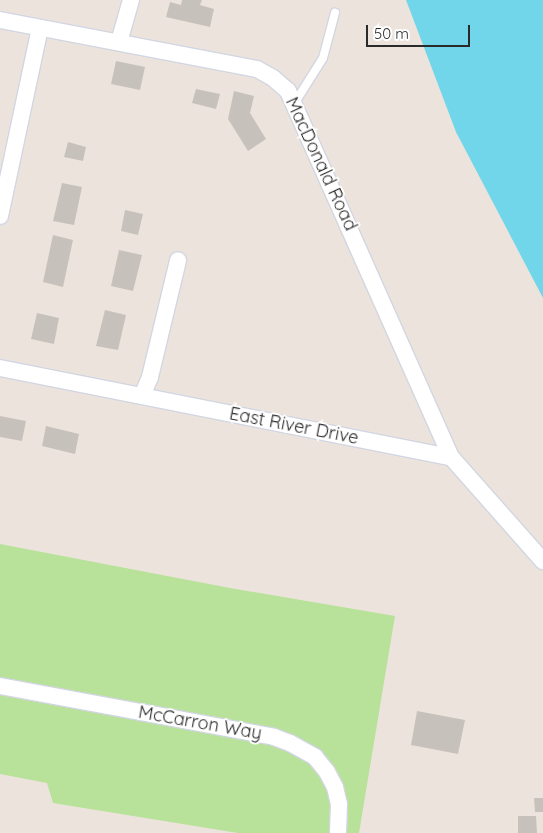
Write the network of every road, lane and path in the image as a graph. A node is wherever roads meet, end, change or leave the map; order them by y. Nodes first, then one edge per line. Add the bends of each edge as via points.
1 (131, 0) edge
2 (336, 13) dead end
3 (0, 20) edge
4 (40, 28) junction
5 (119, 42) junction
6 (294, 104) junction
7 (0, 216) edge
8 (178, 260) dead end
9 (0, 368) edge
10 (142, 396) junction
11 (451, 457) junction
12 (543, 561) edge
13 (0, 686) edge
14 (338, 833) edge

1 - 5 street
2 - 6 lane via 323,58
3 - 4 street, MacDonald Road
4 - 5 street, MacDonald Road
4 - 7 street
5 - 6 street, MacDonald Road via 257,69 288,91
6 - 11 street, MacDonald Road
8 - 10 street via 150,377
9 - 10 street, East River Drive
10 - 11 street, East River Drive
11 - 12 street
13 - 14 street, McCarron Way via 274,737 290,743 314,757 335,787 339,804

